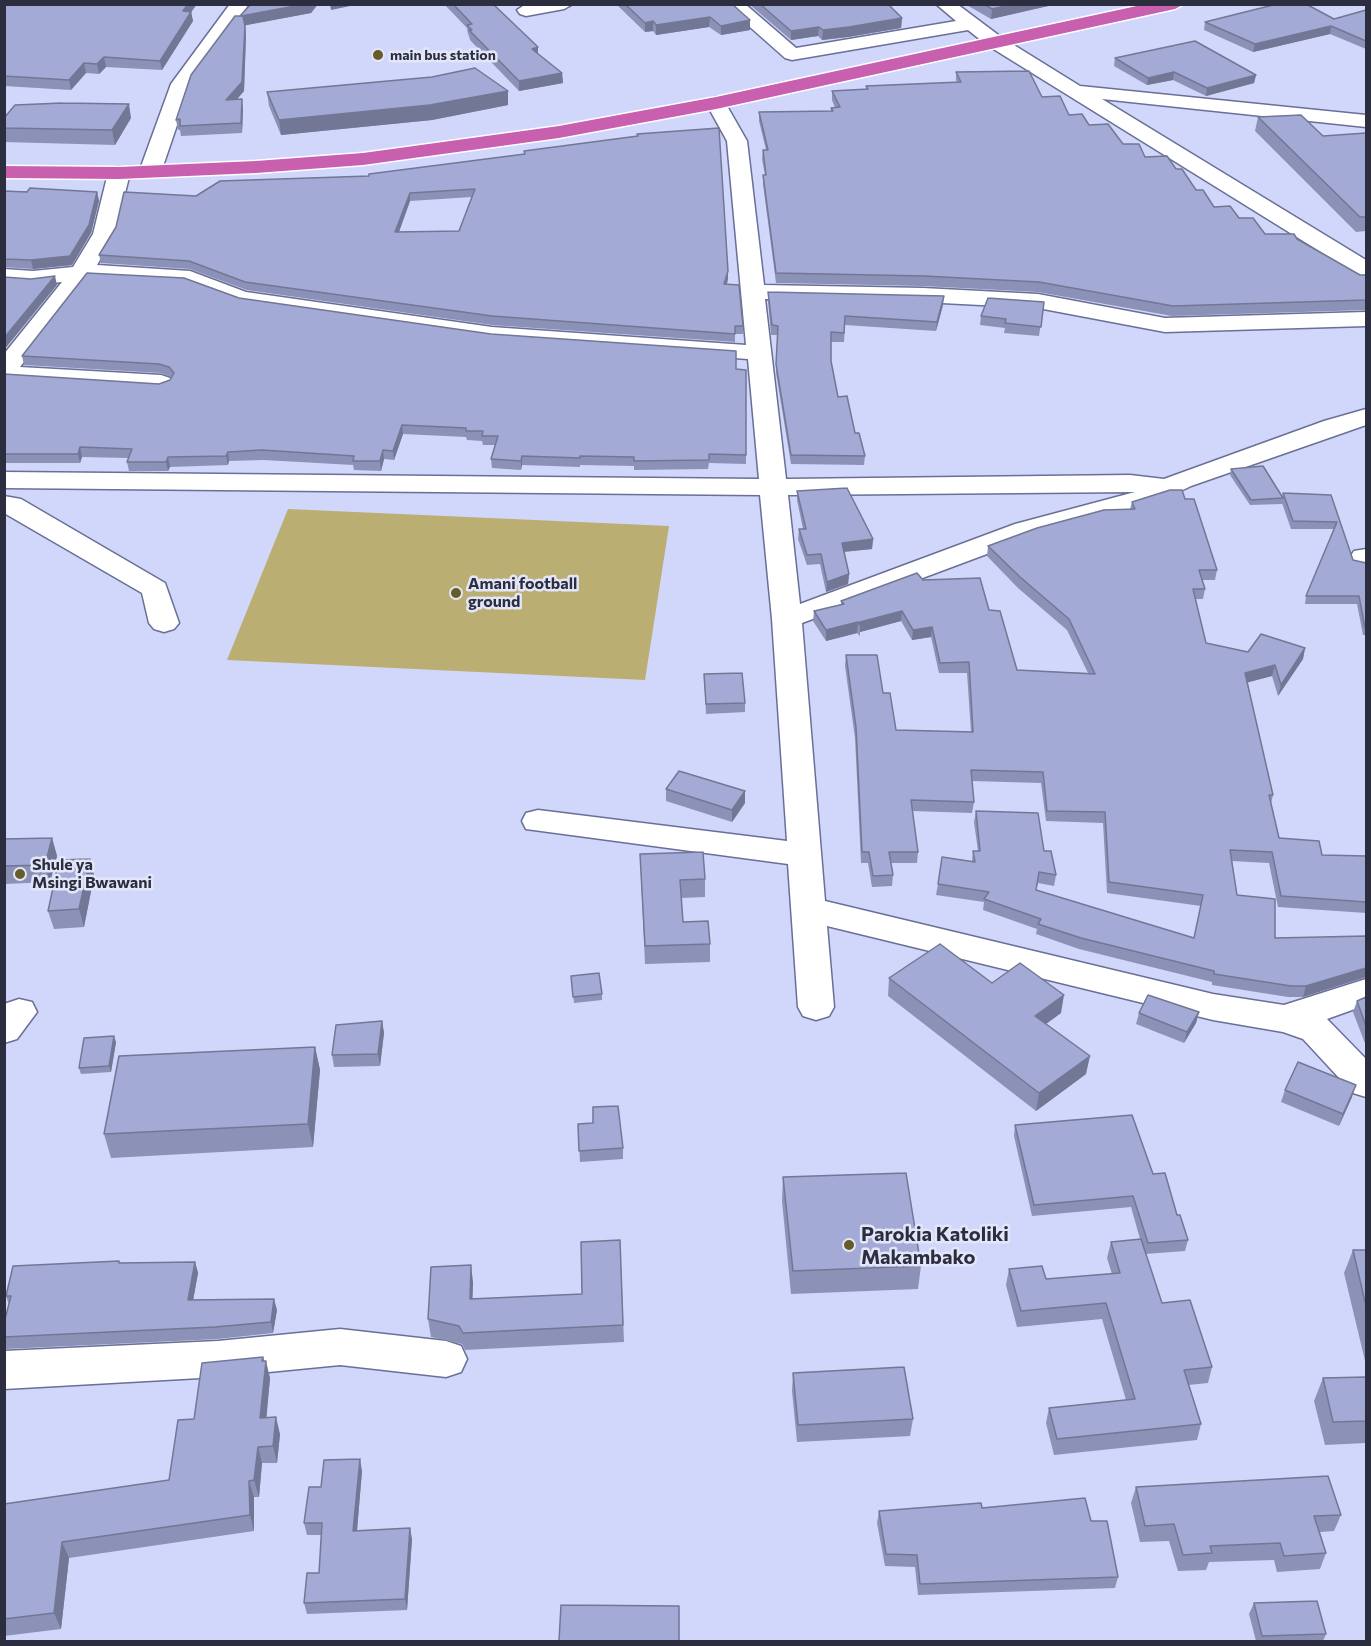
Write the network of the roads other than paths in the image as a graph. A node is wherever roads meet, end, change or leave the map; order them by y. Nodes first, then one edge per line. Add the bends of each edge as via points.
1 (240, 4) edge
2 (564, 4) edge
3 (733, 4) edge
4 (945, 4) edge
5 (1175, 4) edge
6 (1145, 7) edge
7 (526, 10) dead end
8 (973, 24) junction
9 (994, 41) junction
10 (1073, 90) junction
11 (716, 103) junction
12 (1366, 121) edge
13 (4, 172) edge
14 (150, 172) junction
15 (119, 173) junction
16 (1366, 270) edge
17 (80, 274) junction
18 (4, 276) edge
19 (753, 292) junction
20 (1366, 319) edge
21 (760, 353) junction
22 (4, 372) edge
23 (161, 383) edge
24 (1366, 417) edge
25 (1333, 426) junction
26 (1366, 436) edge
27 (4, 480) edge
28 (771, 487) junction
29 (1167, 487) junction
30 (4, 504) edge
31 (787, 619) junction
32 (164, 623) dead end
33 (538, 821) dead end
34 (804, 855) junction
35 (808, 909) junction
36 (1366, 992) edge
37 (816, 1007) dead end
38 (1285, 1019) junction
39 (1366, 1083) edge
40 (446, 1359) dead end
41 (4, 1370) edge

1 - 14 street via 181,84
2 - 7 street
3 - 8 street via 792,54
4 - 8 street
5 - 6 highway
6 - 9 highway
8 - 9 street
9 - 10 street
9 - 11 highway
10 - 12 street
10 - 16 street
11 - 14 highway via 559,132 363,159
11 - 19 street via 737,141
13 - 15 highway
14 - 15 highway
15 - 17 street via 104,234
17 - 18 street
17 - 21 street via 190,278 241,298 492,334
17 - 22 street
19 - 20 street via 1038,301 1164,325
19 - 21 street
21 - 28 street
22 - 23 street
24 - 25 street
25 - 26 street
25 - 29 street
27 - 28 street
28 - 29 street via 1130,483
28 - 31 street
29 - 31 street via 1146,497 1025,530
30 - 32 street via 155,589
31 - 34 street
33 - 34 street
34 - 35 street
35 - 37 street
35 - 38 street via 1213,1006
36 - 38 street
38 - 39 street via 1316,1029
40 - 41 street via 340,1347 218,1359

